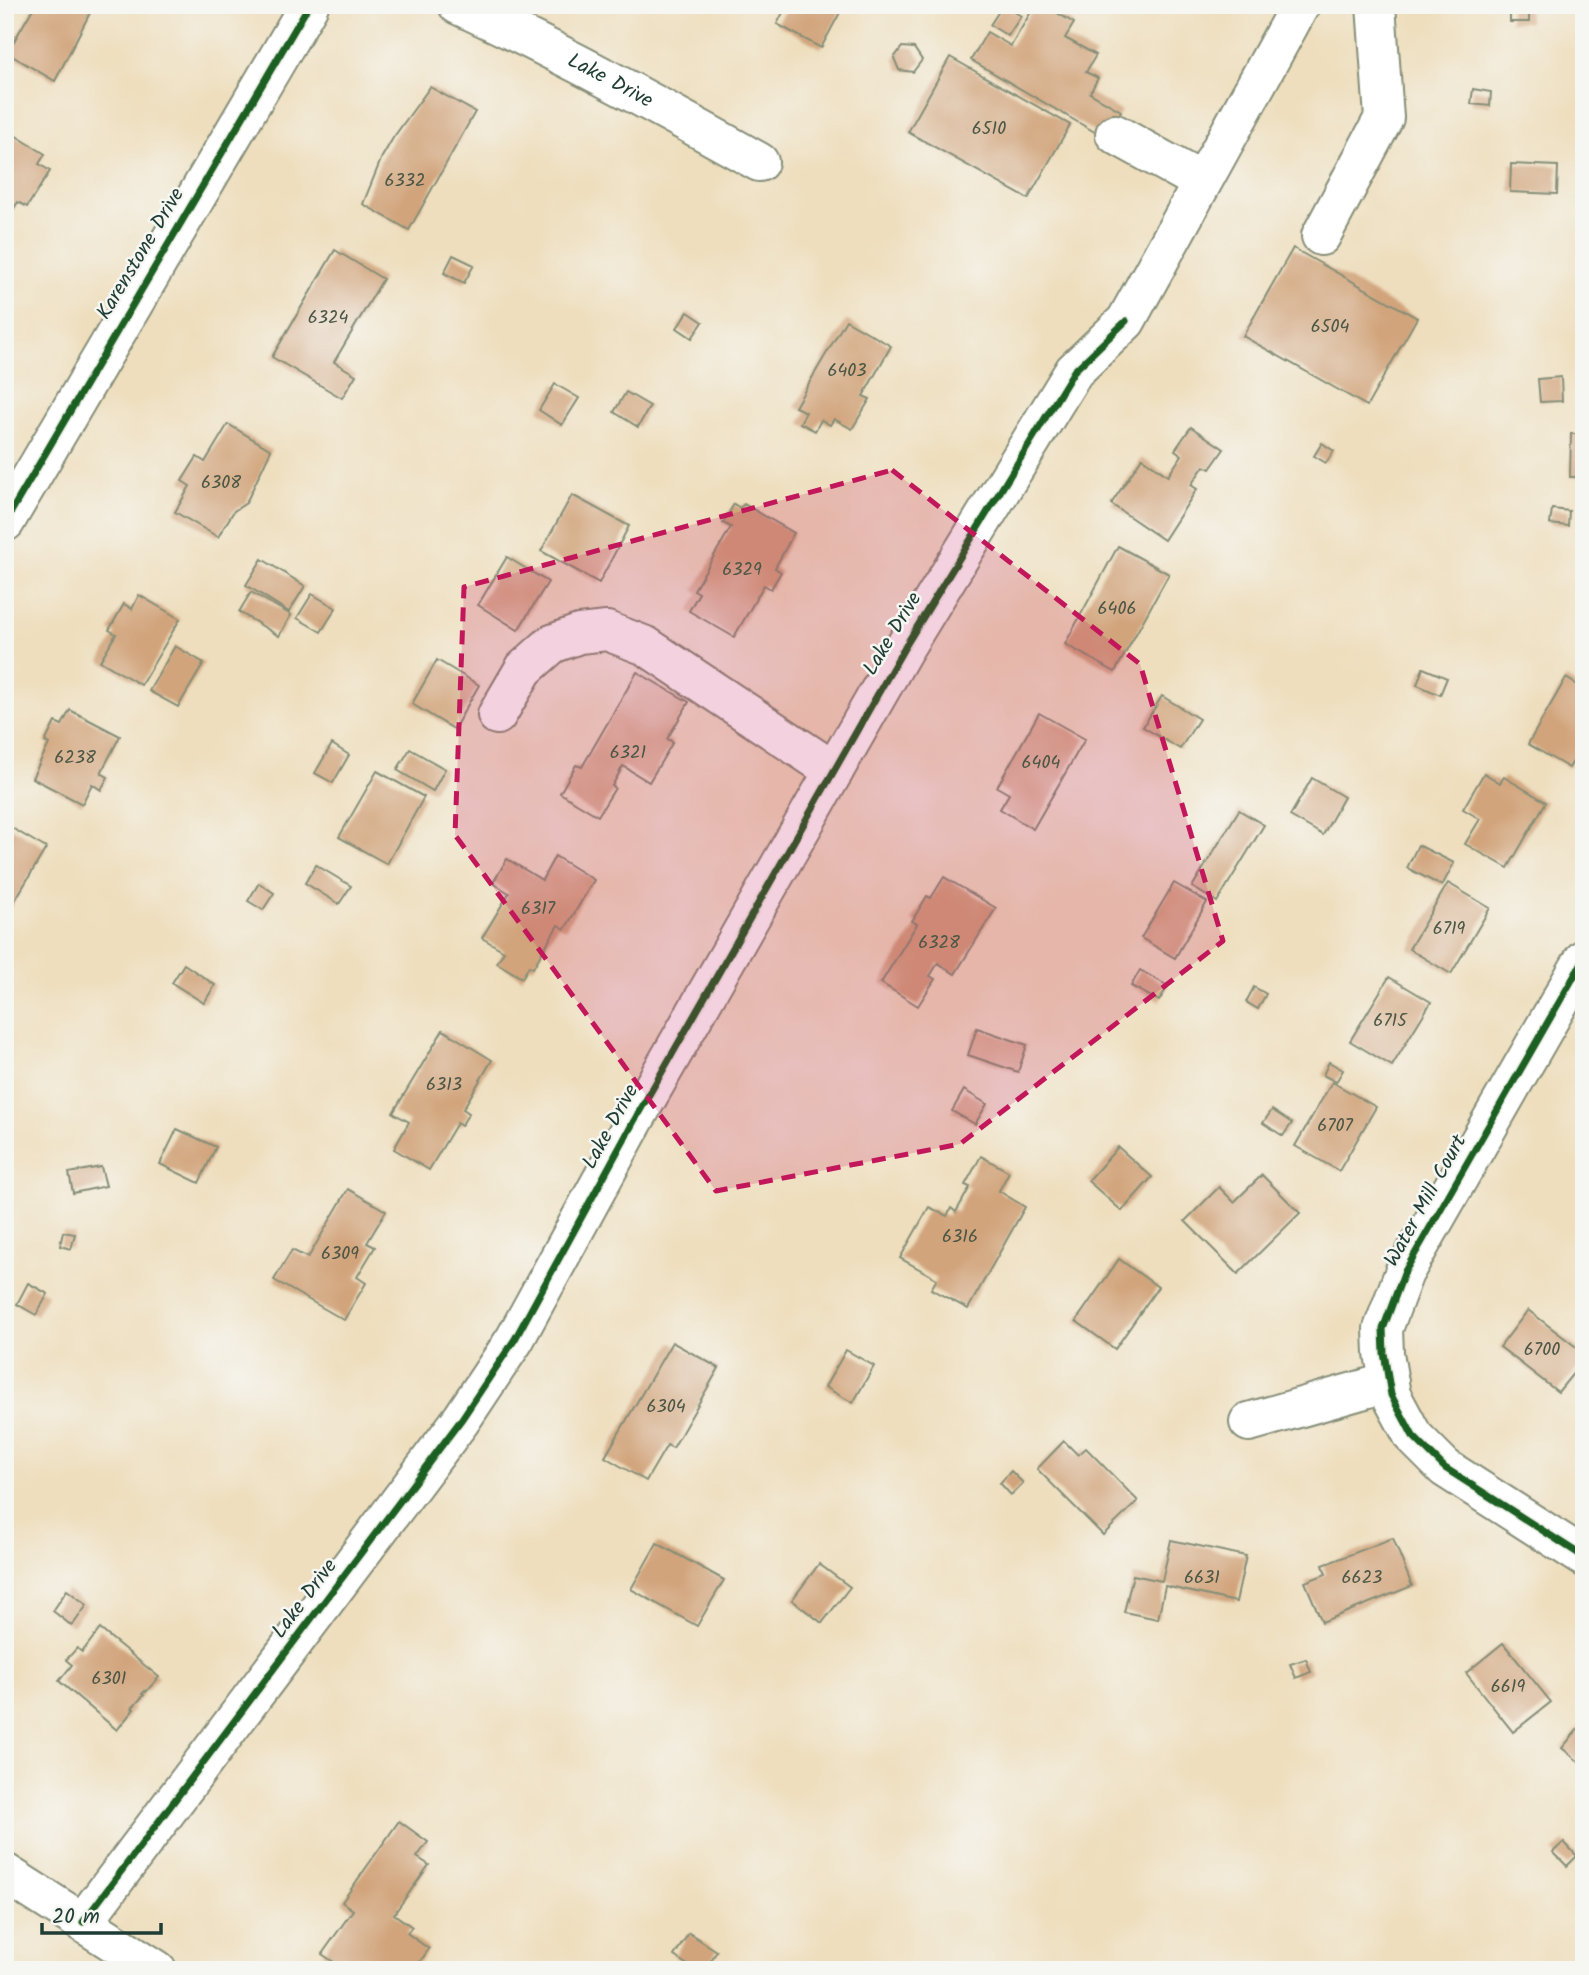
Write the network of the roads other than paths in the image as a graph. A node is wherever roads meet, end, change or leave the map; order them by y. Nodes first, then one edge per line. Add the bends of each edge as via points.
1 (309, 5) edge
2 (458, 5) edge
3 (1300, 5) edge
4 (1376, 5) edge
5 (1115, 134) dead end
6 (759, 162) dead end
7 (1202, 182) junction
8 (1321, 236) dead end
9 (5, 522) edge
10 (497, 715) dead end
11 (834, 771) junction
12 (1584, 959) edge
13 (1389, 1382) junction
14 (1249, 1422) dead end
15 (1584, 1557) edge
16 (5, 1873) edge
17 (83, 1922) junction
18 (157, 1970) edge

1 - 9 street, Karenstone Drive
2 - 6 street, Lake Drive via 612,81
3 - 7 street, Lake Drive
4 - 8 street via 1384,118
5 - 7 street
7 - 11 street, Lake Drive via 1126,321 1074,371
10 - 11 street via 524,669 552,644 579,634 607,631 646,646
11 - 17 street, Lake Drive via 507,1351 461,1420
12 - 13 street, Water Mill Court via 1404,1273 1383,1329
13 - 14 street
13 - 15 street, Water Mill Court via 1413,1436 1445,1468
16 - 17 street
17 - 18 street

